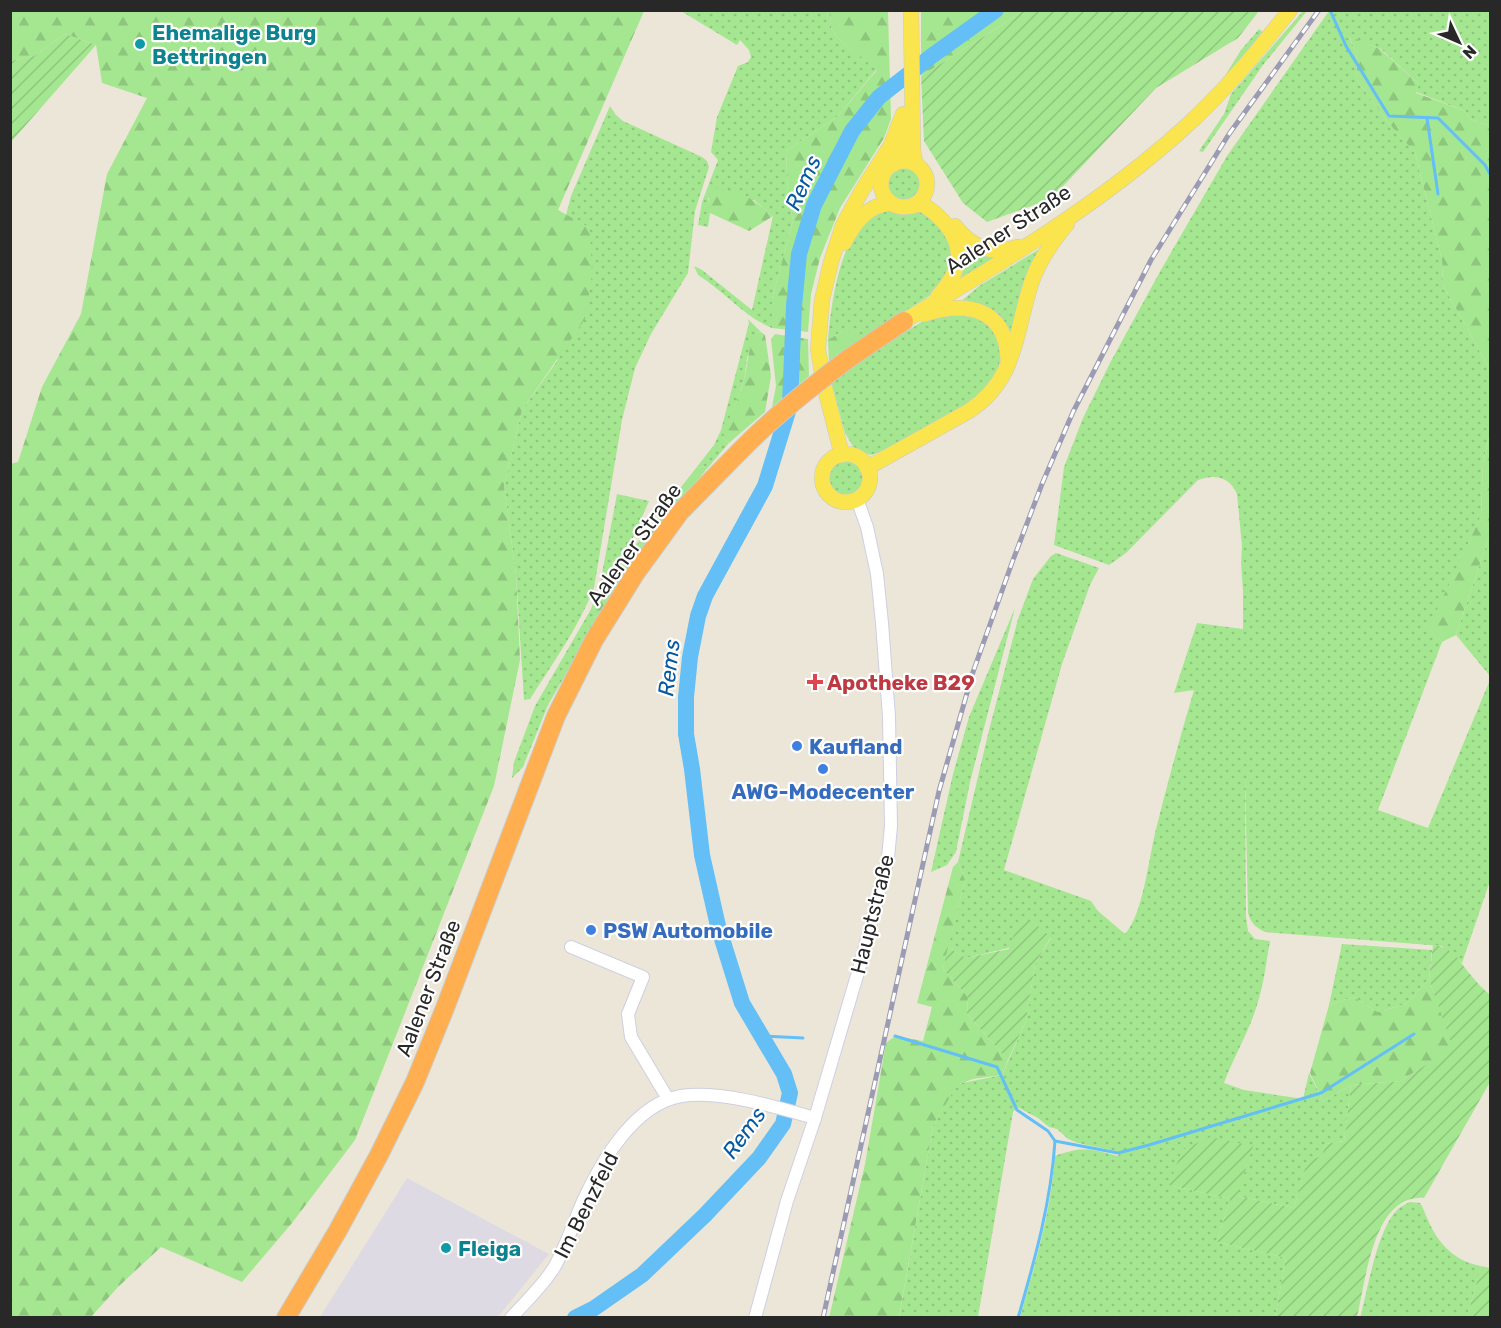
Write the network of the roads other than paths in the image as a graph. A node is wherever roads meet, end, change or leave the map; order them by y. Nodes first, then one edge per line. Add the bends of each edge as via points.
1 (901, 10) edge
2 (911, 10) edge
3 (1290, 10) edge
4 (907, 44) junction
5 (906, 106) junction
6 (894, 164) junction
7 (917, 165) junction
8 (882, 180) junction
9 (927, 184) junction
10 (891, 203) junction
11 (912, 206) junction
12 (1076, 213) junction
13 (839, 237) junction
14 (1029, 244) junction
15 (927, 307) junction
16 (904, 321) junction
17 (1008, 364) junction
18 (822, 375) junction
19 (842, 455) junction
20 (867, 468) junction
21 (857, 499) junction
22 (571, 947) dead end
23 (668, 1099) junction
24 (815, 1118) junction
25 (286, 1317) edge
26 (511, 1317) edge
27 (754, 1317) edge

1 - 4 main road
2 - 4 main road
3 - 12 main road, Aalener Straße via 1232,81 1184,128
4 - 5 main road
5 - 6 main road via 901,148
5 - 7 main road
5 - 13 main road via 891,145 851,208
6 - 7 main road via 906,161
6 - 8 main road
7 - 9 main road
8 - 10 main road via 884,195
8 - 13 main road
9 - 11 main road via 922,198
9 - 14 main road via 936,202 972,244 994,251
10 - 11 main road
10 - 18 main road via 862,215 842,246 830,295
11 - 15 main road via 921,204 937,215 954,235 959,252 951,279
12 - 14 main road, Aalener Straße
12 - 17 main road via 1036,271
13 - 18 main road via 821,310 818,349
14 - 15 main road, Aalener Straße
15 - 16 main road, Aalener Straße
16 - 17 main road via 952,308 978,310 989,316 1005,337
16 - 25 highway, Aalener Straße, bridge via 848,359 760,431 680,512 634,574 594,640 556,716 415,1082 379,1155
17 - 20 main road via 995,388 980,404
18 - 19 main road
19 - 20 main road via 857,457
19 - 21 main road via 825,466 824,487 841,502
20 - 21 main road via 869,482
21 - 24 street, Hauptstraße via 877,574 882,623 889,717 890,842 885,876
22 - 23 street via 643,977 628,1014 630,1037
23 - 24 street, Im Benzfeld via 722,1096
23 - 26 street, Im Benzfeld via 637,1119 624,1133 585,1198 555,1266
24 - 27 street, Hauptstraße

